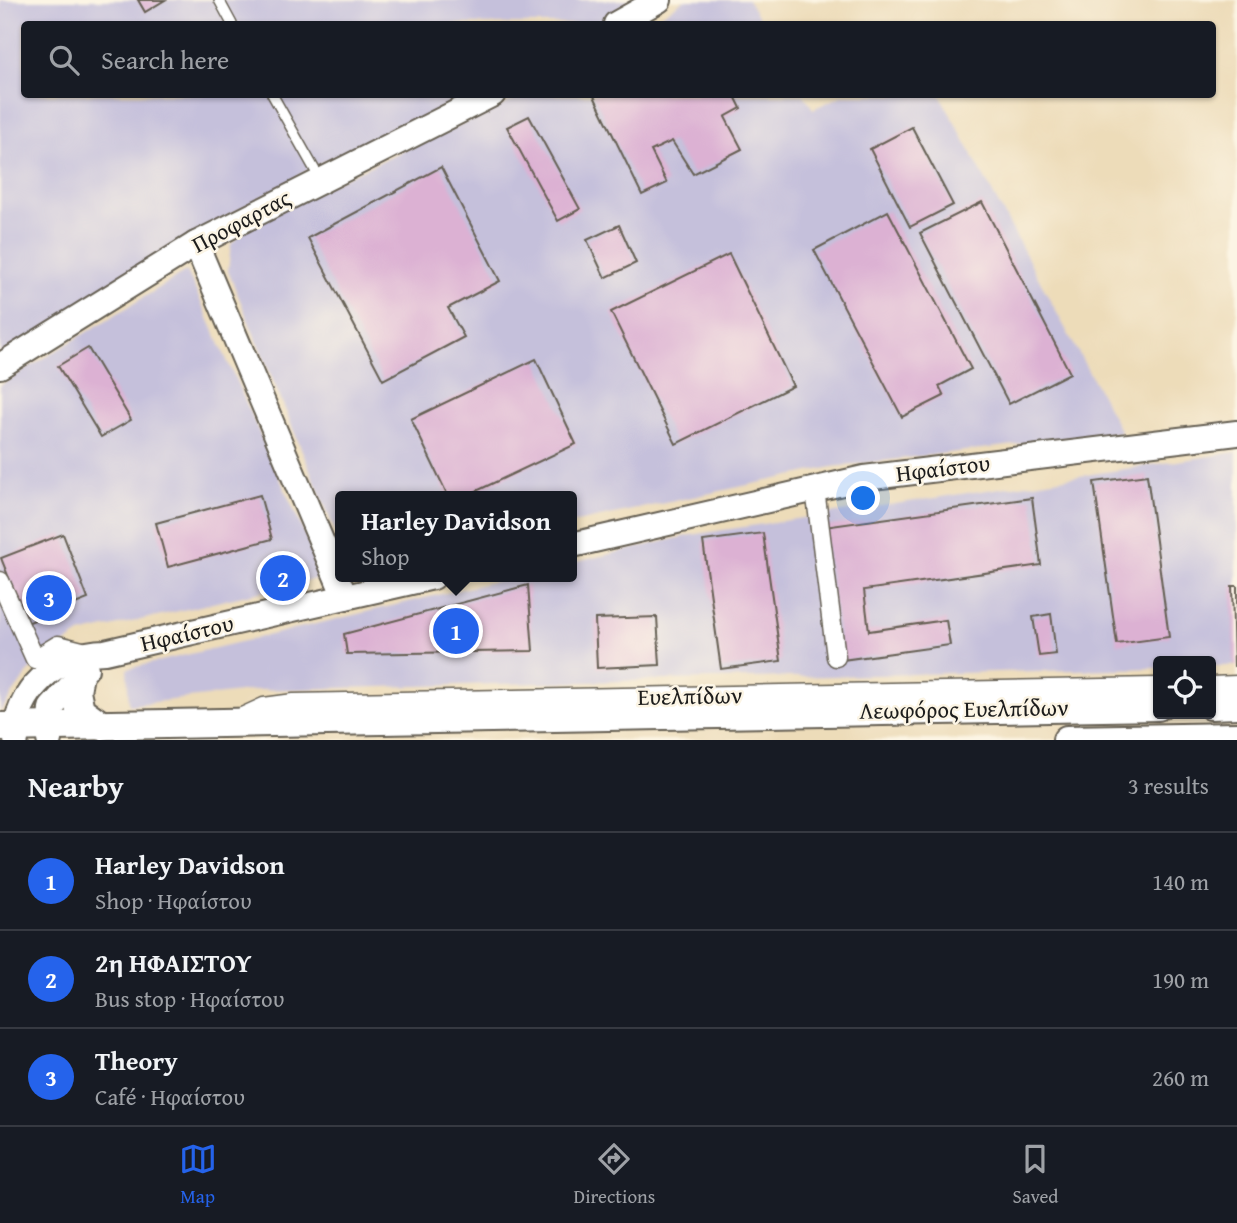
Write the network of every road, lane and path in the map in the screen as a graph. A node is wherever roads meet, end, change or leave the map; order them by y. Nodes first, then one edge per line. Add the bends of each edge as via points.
1 (219, 0) edge
2 (659, 0) edge
3 (230, 21) edge
4 (621, 21) edge
5 (274, 98) edge
6 (485, 98) edge
7 (320, 179) junction
8 (196, 244) junction
9 (0, 366) edge
10 (1237, 433) edge
11 (815, 489) junction
12 (577, 544) edge
13 (335, 573) edge
14 (0, 581) edge
15 (339, 582) edge
16 (410, 582) edge
17 (345, 597) junction
18 (835, 657) dead end
19 (90, 660) junction
20 (1153, 687) edge
21 (1034, 699) junction
22 (1153, 706) edge
23 (102, 726) junction
24 (10, 731) edge
25 (48, 734) edge
26 (1237, 737) edge
27 (1144, 739) edge
28 (1067, 740) edge
29 (1084, 740) edge

1 - 3 lane
2 - 4 street
5 - 7 lane
6 - 7 street, Προφαρτας
7 - 8 street, Προφαρτας
8 - 9 street, Προφαρτας
8 - 13 street
10 - 11 street, Ηφαίστου via 863,478
11 - 12 street, Ηφαίστου
11 - 18 street
14 - 19 street via 35,659 58,645
15 - 17 street
16 - 17 street, Ηφαίστου
17 - 19 street, Ηφαίστου
19 - 23 main road via 76,691 80,710
19 - 24 street, Ηφαίστου via 74,655 51,671 21,706
19 - 25 street via 51,708
20 - 21 street
21 - 22 main road, Λεωφόρος Ευελπίδων
21 - 23 main road, Λεωφόρος Ευελπίδων
23 - 25 main road, Λεωφόρος Ευελπίδων
24 - 25 main road, Λεωφόρος Ευελπίδων
26 - 27 main road, Λεωφόρος Ευελπίδων
27 - 29 main road, Λεωφόρος Ευελπίδων
28 - 29 main road, Λεωφόρος Ευελπίδων

